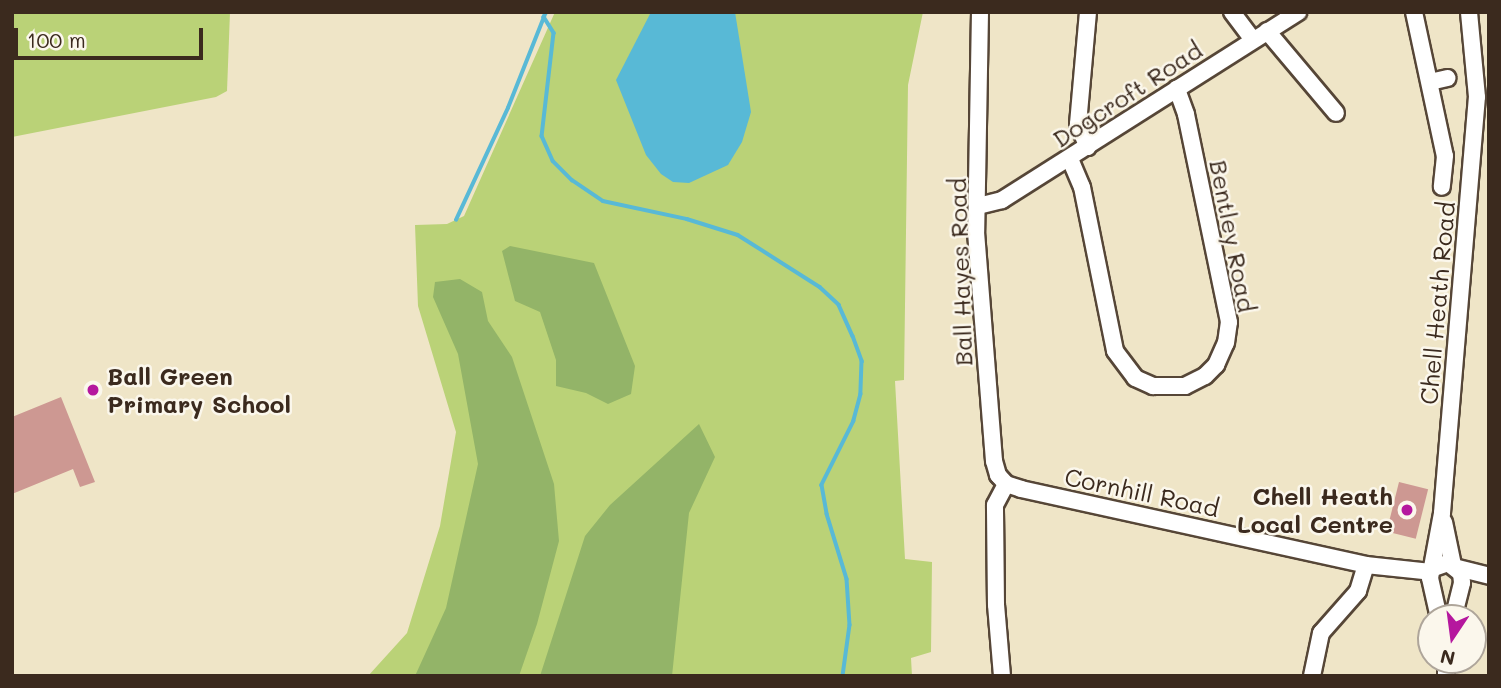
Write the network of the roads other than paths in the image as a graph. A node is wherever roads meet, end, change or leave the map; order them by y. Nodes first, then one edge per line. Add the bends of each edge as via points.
1 (980, 12) edge
2 (1088, 12) edge
3 (1233, 12) edge
4 (1298, 12) edge
5 (1414, 12) edge
6 (1469, 12) edge
7 (1260, 36) junction
8 (1448, 78) dead end
9 (1430, 82) junction
10 (1177, 89) junction
11 (1483, 96) edge
12 (1336, 113) dead end
13 (1088, 147) junction
14 (1070, 159) junction
15 (1442, 187) dead end
16 (978, 206) junction
17 (1006, 484) junction
18 (1442, 513) junction
19 (1366, 565) junction
20 (1455, 566) junction
21 (1489, 576) edge
22 (1432, 579) junction
23 (1489, 585) edge
24 (1460, 587) junction
25 (1436, 604) edge
26 (1456, 604) edge
27 (1002, 676) edge
28 (1312, 676) edge

1 - 16 street, Ball Hayes Road
2 - 13 street via 1078,124
3 - 7 street
4 - 7 street, Dogcroft Road
5 - 9 street, Chell Heath Road
6 - 11 street, Chell Heath Road
7 - 10 street, Dogcroft Road
7 - 12 street
8 - 9 street
9 - 15 street, Chell Heath Road via 1445,156
10 - 13 street, Dogcroft Road
10 - 14 street, Bentley Road via 1228,322 1226,343 1205,376 1185,386 1153,386 1135,377 1115,351 1082,187
11 - 18 street, Chell Heath Road
13 - 14 street, Dogcroft Road
14 - 16 street, Dogcroft Road via 1002,200
16 - 17 street, Ball Hayes Road via 976,232 994,461
17 - 19 street, Cornhill Road
17 - 27 street via 995,505
18 - 20 street, Chell Heath Road
18 - 22 street, Chell Heath Road
19 - 22 street, Cornhill Road
19 - 28 street via 1358,591 1321,633
20 - 21 street
20 - 22 street via 1442,563
20 - 24 street via 1462,577
22 - 24 street via 1447,595
22 - 25 street, Chell Heath Road
23 - 24 street
24 - 26 street

